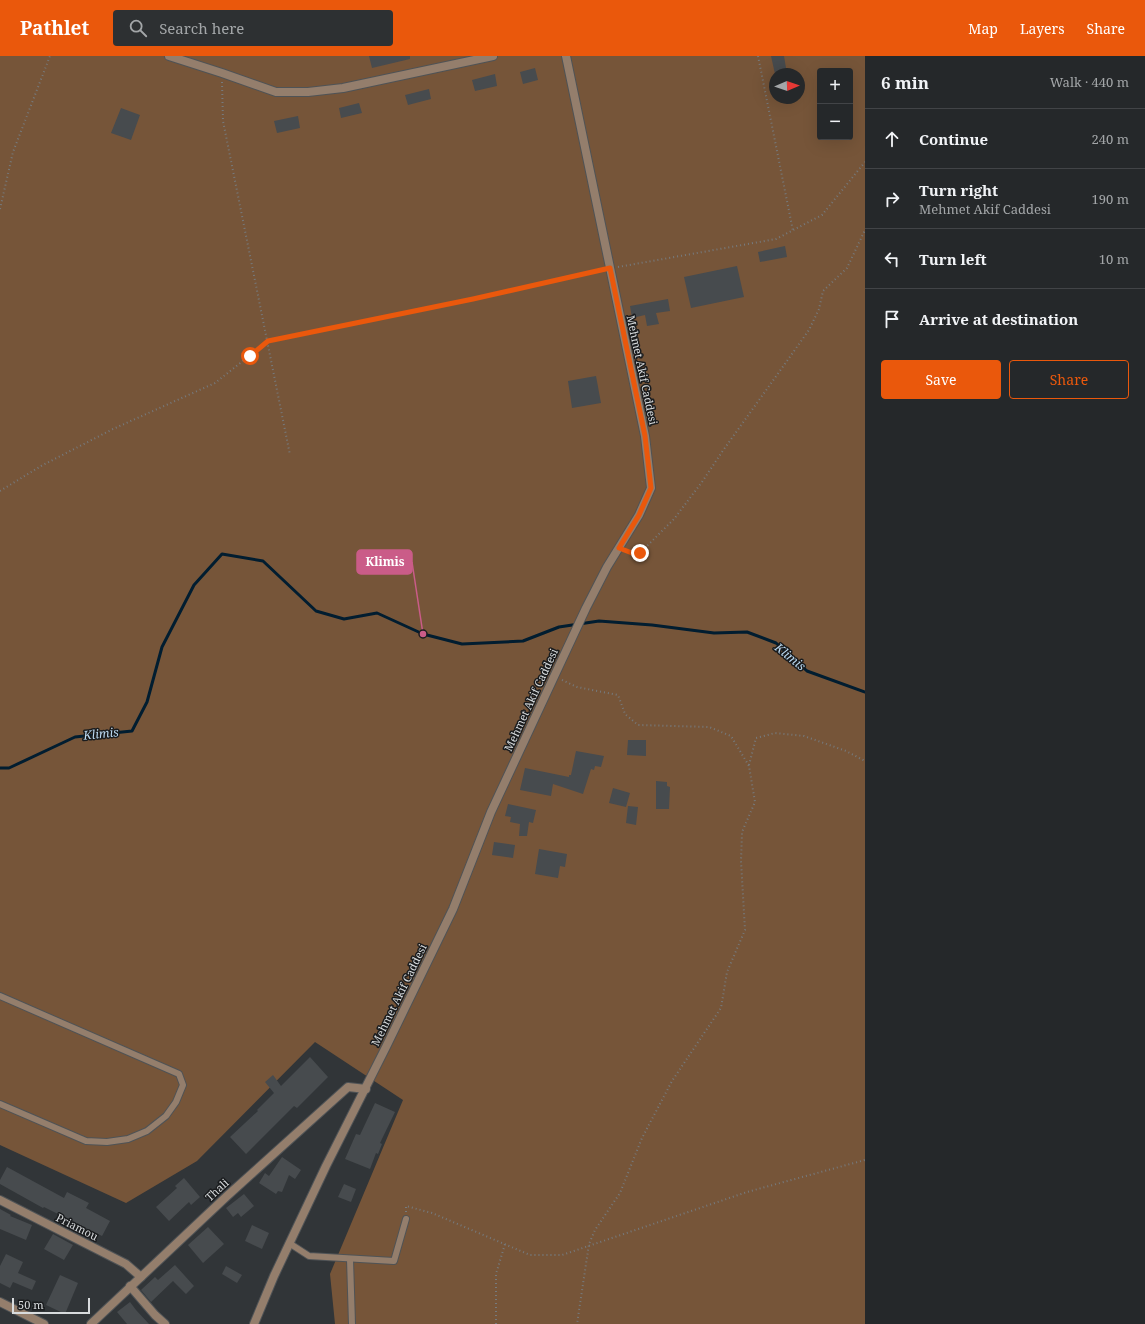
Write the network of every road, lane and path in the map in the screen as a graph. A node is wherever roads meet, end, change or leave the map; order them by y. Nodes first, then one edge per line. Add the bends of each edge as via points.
1 (50, 56) edge
2 (169, 56) edge
3 (493, 56) edge
4 (566, 56) edge
5 (758, 56) edge
6 (222, 72) junction
7 (865, 162) edge
8 (0, 209) edge
9 (865, 230) edge
10 (793, 232) junction
11 (610, 268) junction
12 (268, 341) junction
13 (290, 455) dead end
14 (0, 491) edge
15 (619, 548) junction
16 (554, 677) junction
17 (865, 761) edge
18 (749, 766) junction
19 (0, 996) edge
20 (366, 1089) junction
21 (0, 1104) edge
22 (865, 1160) edge
23 (0, 1200) edge
24 (406, 1218) joint
25 (289, 1243) junction
26 (505, 1244) junction
27 (589, 1244) junction
28 (350, 1259) junction
29 (140, 1277) junction
30 (130, 1286) junction
31 (0, 1302) edge
32 (44, 1324) edge
33 (91, 1324) edge
34 (165, 1324) edge
35 (254, 1324) edge
36 (352, 1324) edge
37 (496, 1324) edge
38 (578, 1324) edge

1 - 8 path via 13,152
2 - 6 street
3 - 6 street via 344,88 308,92 276,92
4 - 11 street, Mehmet Akif Caddesi
5 - 10 path
6 - 12 path via 223,121
7 - 10 path via 822,215
9 - 15 path via 846,268 823,290 819,309 809,330 674,519 640,553
10 - 11 path via 776,239
11 - 12 path
11 - 15 street, Mehmet Akif Caddesi via 645,436 651,488 639,515
12 - 13 path
12 - 14 path via 215,382 113,429 41,466
15 - 16 street, Mehmet Akif Caddesi via 586,608
16 - 18 path via 577,687 618,695 625,714 638,725 709,727 731,736
16 - 20 street, Mehmet Akif Caddesi via 492,812 453,909
17 - 18 path via 846,751 804,736 775,733 756,738
18 - 27 path via 755,802 742,832 745,930 727,972 721,1008 672,1082 642,1138 620,1193 595,1230
19 - 21 lane via 179,1074 183,1085 176,1102 166,1116 147,1131 128,1139 107,1142 86,1141
20 - 25 street, Mehmet Akif Caddesi
20 - 29 street, Thali via 348,1087
22 - 27 path via 747,1192
23 - 29 street, Priamou via 126,1264
24 - 26 path via 406,1206 432,1213
24 - 28 lane via 394,1261
25 - 28 lane via 309,1256
25 - 35 street, Mehmet Akif Caddesi
26 - 27 path via 530,1255 562,1255
26 - 37 path via 496,1274
27 - 38 path
28 - 36 lane
29 - 30 street, Thali
30 - 33 street, Thali
30 - 34 street
31 - 32 street

